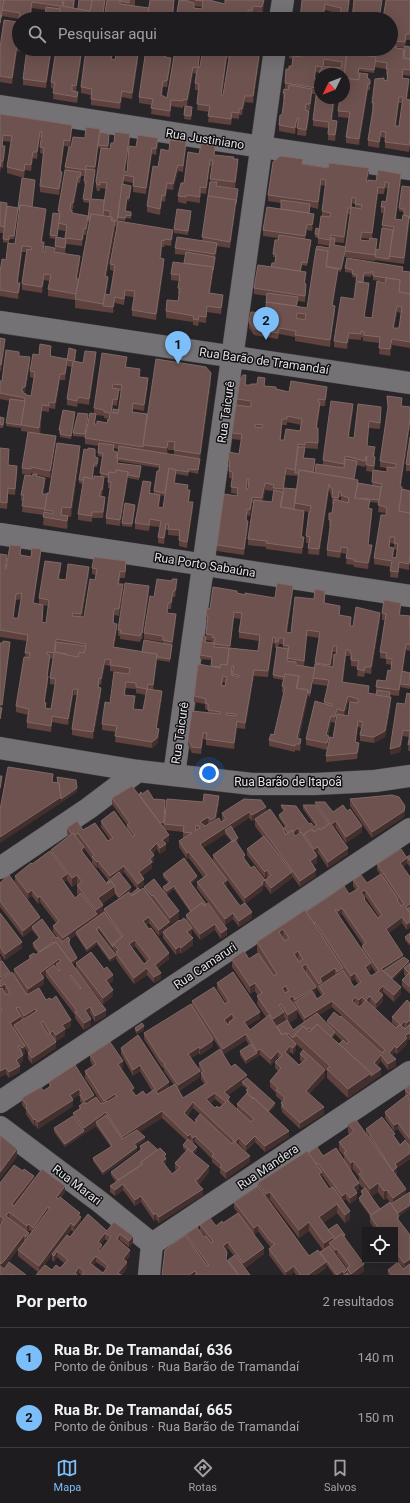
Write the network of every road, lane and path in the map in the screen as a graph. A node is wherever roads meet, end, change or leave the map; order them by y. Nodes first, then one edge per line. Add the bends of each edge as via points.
1 (283, 0) edge
2 (281, 12) edge
3 (274, 56) edge
4 (0, 106) edge
5 (261, 147) junction
6 (410, 169) edge
7 (0, 322) edge
8 (233, 357) junction
9 (410, 383) edge
10 (0, 534) edge
11 (204, 565) junction
12 (410, 596) edge
13 (0, 748) edge
14 (138, 771) junction
15 (174, 775) junction
16 (410, 776) edge
17 (410, 829) edge
18 (0, 868) edge
19 (410, 1072) edge
20 (0, 1102) edge
21 (0, 1127) edge
22 (152, 1244) junction
23 (149, 1275) edge

1 - 2 street
3 - 5 street, Rua Taicurê
4 - 5 street, Rua Justiniano
5 - 6 street, Rua Justiniano
5 - 8 street, Rua Taicurê
7 - 8 street, Rua Barão de Tramandaí
8 - 9 street, Rua Barão de Tramandaí
8 - 11 street, Rua Taicurê
10 - 11 street, Rua Porto Sabaúna
11 - 12 street, Rua Porto Sabaúna
11 - 15 street, Rua Taicurê
13 - 14 street, Rua Barão de Itapoã
14 - 15 street, Rua Barão de Itapoã
14 - 18 street via 89,808
15 - 16 street, Rua Barão de Itapoã via 252,784 375,781
17 - 20 street, Rua Camaruri
19 - 22 street, Rua Mandera
21 - 22 street, Rua Marari
22 - 23 street

